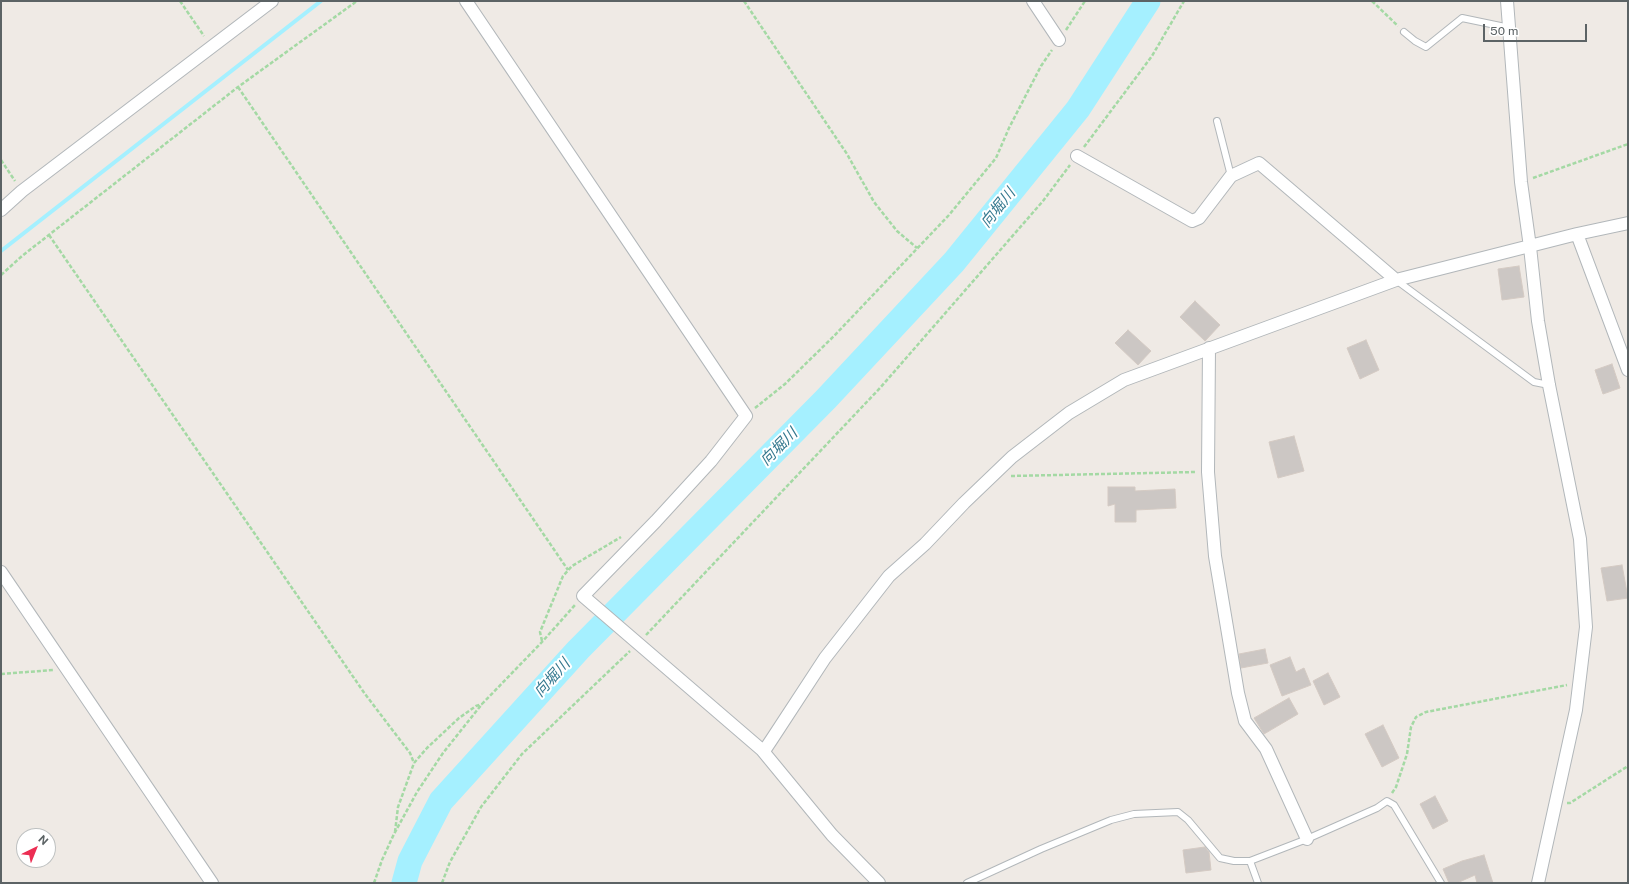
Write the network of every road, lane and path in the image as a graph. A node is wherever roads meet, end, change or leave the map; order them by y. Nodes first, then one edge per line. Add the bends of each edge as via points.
1 (180, 1) edge
2 (272, 1) edge
3 (357, 1) edge
4 (466, 1) edge
5 (744, 1) edge
6 (1033, 1) edge
7 (1085, 1) edge
8 (1184, 1) edge
9 (1372, 1) edge
10 (1507, 1) edge
11 (1510, 28) junction
12 (1404, 32) joint
13 (1059, 40) junction
14 (212, 47) junction
15 (238, 87) junction
16 (1217, 121) dead end
17 (1628, 144) edge
18 (1077, 156) junction
19 (1, 160) edge
20 (1231, 176) junction
21 (1521, 182) junction
22 (22, 191) junction
23 (1, 210) edge
24 (1628, 223) edge
25 (1577, 234) junction
26 (49, 235) junction
27 (1530, 247) junction
28 (918, 248) junction
29 (1, 275) edge
30 (1396, 280) junction
31 (1208, 348) junction
32 (1628, 370) edge
33 (1549, 385) junction
34 (746, 416) junction
35 (1208, 472) junction
36 (992, 476) junction
37 (626, 535) dead end
38 (568, 570) junction
39 (1, 572) edge
40 (587, 598) junction
41 (634, 640) junction
42 (542, 642) junction
43 (64, 664) junction
44 (1, 674) edge
45 (1579, 683) junction
46 (482, 704) junction
47 (762, 750) junction
48 (414, 763) junction
49 (1628, 766) edge
50 (1387, 801) junction
51 (1555, 803) junction
52 (394, 834) junction
53 (1307, 838) junction
54 (1250, 861) junction
55 (212, 883) edge
56 (374, 883) edge
57 (442, 883) edge
58 (879, 883) edge
59 (967, 883) edge
60 (1258, 883) edge
61 (1441, 883) edge
62 (1538, 883) edge

1 - 14 path
2 - 14 street
3 - 15 path
4 - 34 street
5 - 28 path via 847,154 874,202 898,231
6 - 13 street
7 - 13 path
8 - 18 path via 1152,56
9 - 12 path
10 - 11 street
11 - 12 lane via 1462,18 1426,47
11 - 21 street
13 - 28 path via 1041,66 996,158
14 - 22 street
15 - 26 path
15 - 38 path
16 - 20 lane
17 - 21 path
18 - 20 street via 1192,221 1199,218
18 - 41 path via 1043,201 880,388
19 - 22 path
20 - 30 street via 1259,163
21 - 27 street
22 - 23 street
24 - 25 street
25 - 27 street
25 - 32 street
26 - 29 path
26 - 48 path via 365,694 410,753
27 - 30 street
27 - 33 street via 1538,321
28 - 34 path via 785,384
30 - 31 street
30 - 33 lane via 1534,382
31 - 35 street
31 - 36 street via 1124,380 1069,413 1012,457
33 - 45 street via 1580,539 1586,627
34 - 40 street via 711,461
35 - 36 path
35 - 53 street via 1215,556 1238,693 1246,721 1266,749
36 - 47 street via 889,576 824,658 766,748
37 - 38 path
38 - 42 path via 563,576 540,632
39 - 43 street
40 - 41 street
40 - 42 path
41 - 47 street
41 - 57 path via 522,754 481,807 450,862
42 - 46 path
43 - 44 path via 57,670
43 - 55 street
45 - 50 path via 1426,712 1416,717 1411,727 1407,754 1396,787
45 - 51 street via 1576,710
46 - 48 path via 459,718
46 - 52 path via 443,753 417,792
47 - 58 street via 832,835
48 - 52 path via 398,807
49 - 51 path via 1570,803
50 - 53 lane via 1378,808
50 - 61 lane via 1394,805
51 - 62 street
52 - 56 path
53 - 54 lane
54 - 59 lane via 1220,858 1178,812 1134,814 1111,820
54 - 60 lane

